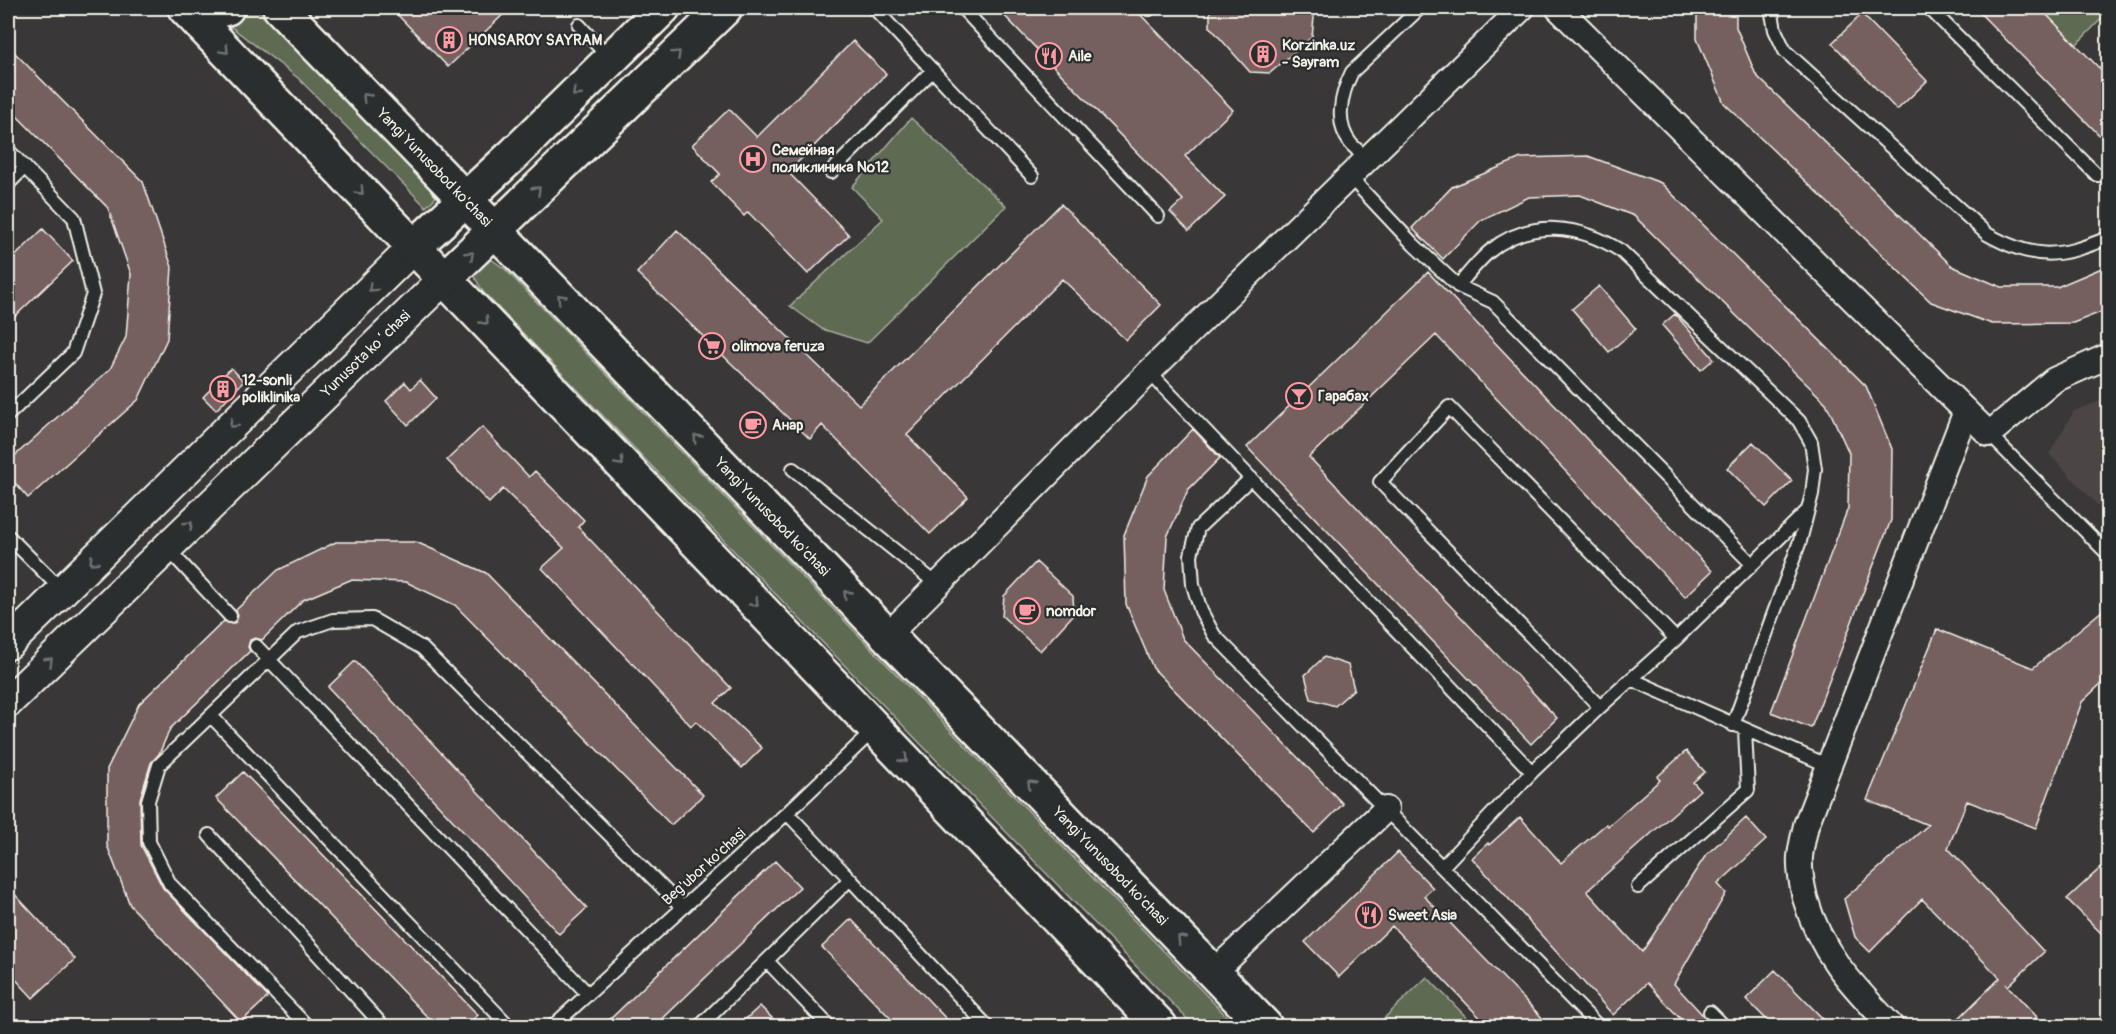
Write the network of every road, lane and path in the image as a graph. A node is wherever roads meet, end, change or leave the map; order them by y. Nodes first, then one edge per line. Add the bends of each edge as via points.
1 (227, 8) edge
2 (280, 8) edge
3 (663, 8) edge
4 (725, 8) edge
5 (874, 8) edge
6 (962, 8) edge
7 (1420, 8) edge
8 (1522, 8) edge
9 (1558, 8) edge
10 (1771, 8) edge
11 (1929, 8) edge
12 (187, 10) edge
13 (579, 25) dead end
14 (610, 59) junction
15 (933, 70) junction
16 (8, 150) edge
17 (1368, 160) junction
18 (25, 167) junction
19 (831, 172) dead end
20 (1032, 176) dead end
21 (2109, 176) edge
22 (1350, 177) junction
23 (8, 184) edge
24 (465, 199) junction
25 (1158, 216) dead end
26 (495, 230) junction
27 (2109, 238) edge
28 (414, 247) junction
29 (444, 279) junction
30 (1458, 286) junction
31 (2109, 356) edge
32 (1149, 372) junction
33 (1966, 411) junction
34 (8, 415) edge
35 (1989, 434) junction
36 (793, 469) dead end
37 (1251, 478) junction
38 (1807, 511) junction
39 (8, 536) edge
40 (166, 547) junction
41 (2109, 554) edge
42 (1752, 564) junction
43 (938, 585) junction
44 (62, 590) junction
45 (230, 616) dead end
46 (887, 636) junction
47 (1676, 639) junction
48 (8, 644) edge
49 (256, 646) dead end
50 (268, 659) junction
51 (1631, 680) junction
52 (8, 702) edge
53 (1600, 707) junction
54 (211, 716) junction
55 (1739, 727) junction
56 (875, 729) junction
57 (1829, 766) junction
58 (1532, 772) junction
59 (1386, 809) junction
60 (787, 813) junction
61 (209, 835) dead end
62 (1443, 866) junction
63 (850, 879) junction
64 (1638, 887) dead end
65 (682, 907) junction
66 (767, 961) junction
67 (1213, 973) junction
68 (588, 994) junction
69 (1710, 1012) dead end
70 (307, 1026) edge
71 (383, 1026) edge
72 (509, 1026) edge
73 (553, 1026) edge
74 (700, 1026) edge
75 (829, 1026) edge
76 (987, 1026) edge
77 (1160, 1026) edge
78 (1265, 1026) edge
79 (1598, 1026) edge
80 (1724, 1026) edge
81 (1891, 1026) edge

1 - 12 main road via 213,12
24 -> 2 main road, Yangi Yunusobod ko'chasi
3 - 14 main road
26 -> 4 main road, Yunusota koʻchasi
5 - 15 lane
6 - 25 lane
7 - 17 lane via 1352,72 1346,84 1340,109 1344,132
8 - 17 street
9 - 33 street
10 - 27 lane via 1775,30 1785,51 1987,234 2010,247 2056,255
11 - 21 lane via 2097,175
12 -> 28 main road
13 - 14 lane
14 -> 24 main road
15 - 19 lane
15 - 20 lane
16 - 18 lane
17 - 22 street
18 - 23 lane
18 - 34 lane via 74,218 93,294 73,353
22 - 30 lane
22 - 32 street
24 - 26 main road, Yangi Yunusobod ko'chasi
24 - 28 main road
29 -> 26 main road, Yunusota koʻchasi
46 -> 26 main road, Yangi Yunusobod ko'chasi
28 - 29 main road
28 -> 44 street
40 -> 29 street, Yunusota koʻchasi
29 -> 56 main road
30 - 38 lane via 1489,251 1524,232 1564,228 1603,239 1621,251 1799,421 1811,442 1815,469
30 - 42 lane via 1493,302
31 - 35 street via 2054,380
32 - 37 lane
32 - 43 street
33 - 35 street
33 - 57 street
35 - 41 lane
36 - 43 lane
37 - 58 lane
37 - 59 lane via 1198,528 1191,555 1193,585 1201,611 1214,635
38 - 42 lane
38 - 55 lane
39 - 44 lane
40 - 45 lane
52 -> 40 street, Yunusota koʻchasi
42 - 47 lane
43 - 46 street
44 - 48 street
67 -> 46 main road, Yangi Yunusobod ko'chasi
47 - 51 lane
47 - 53 lane via 1449,407 1380,482
49 - 50 lane
50 - 54 lane
50 - 65 lane via 298,632 333,620 372,619 422,648
50 - 68 lane
51 - 53 lane
51 - 55 lane
53 - 58 lane
54 - 70 lane via 159,765 148,801 149,842 170,884
54 - 72 lane
55 - 57 lane
55 - 64 lane via 1748,790
56 - 60 lane, Beg'ubor ko'chasi
56 -> 77 main road
57 - 81 street via 1806,825 1800,859 1803,888 1820,940 1842,972
58 - 62 lane
59 - 62 lane
59 - 67 street
60 - 63 lane
60 - 65 lane, Beg'ubor ko'chasi
61 - 71 lane
62 - 79 lane
63 - 66 lane
63 - 76 lane
65 - 68 lane, Beg'ubor ko'chasi
66 - 74 lane
66 - 75 lane
67 - 78 main road, Yangi Yunusobod ko'chasi
68 - 73 lane, Beg'ubor ko'chasi
69 - 80 lane

